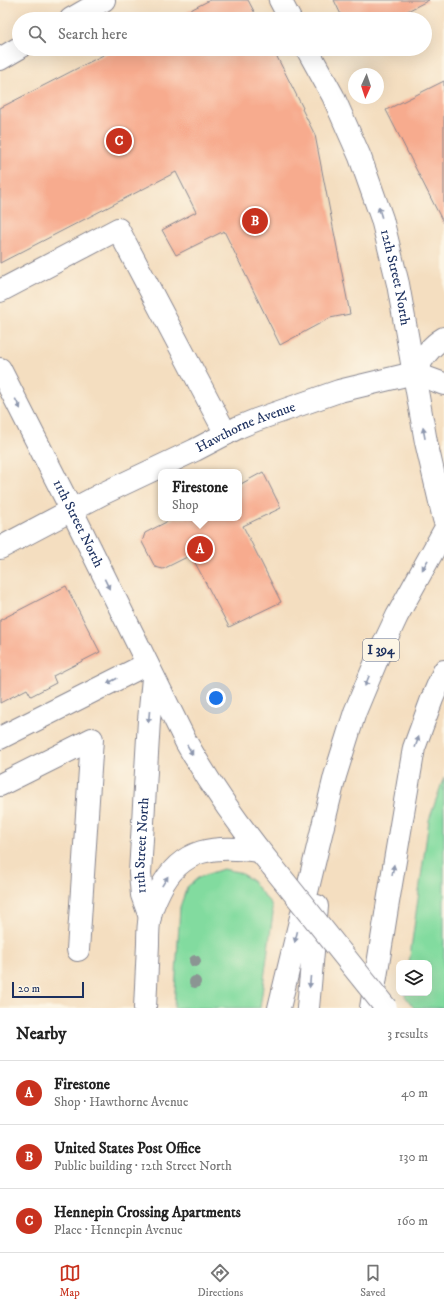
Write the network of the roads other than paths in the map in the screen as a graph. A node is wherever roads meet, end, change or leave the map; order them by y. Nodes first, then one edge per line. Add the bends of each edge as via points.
1 (104, 0) edge
2 (280, 0) edge
3 (83, 12) edge
4 (286, 12) edge
5 (12, 52) edge
6 (311, 56) edge
7 (0, 59) edge
8 (0, 291) edge
9 (444, 338) edge
10 (0, 369) edge
11 (414, 373) junction
12 (444, 384) edge
13 (226, 434) junction
14 (72, 511) junction
15 (444, 519) edge
16 (444, 531) edge
17 (0, 548) edge
18 (150, 671) junction
19 (444, 671) edge
20 (0, 738) edge
21 (335, 776) junction
22 (0, 785) edge
23 (265, 859) junction
24 (387, 908) junction
25 (150, 917) junction
26 (78, 950) dead end
27 (145, 1008) edge
28 (279, 1008) edge
29 (308, 1008) edge
30 (371, 1008) edge
31 (386, 1008) edge

1 - 3 main road
2 - 4 main road
5 - 7 main road
11 -> 6 main road, 12th Street North via 398,284 375,197 336,103
8 - 13 main road via 118,229
9 - 11 main road via 427,352
10 -> 14 main road, 11th Street North
11 - 12 main road
11 - 13 main road, Hawthorne Avenue via 321,397 270,414
15 -> 11 main road, 12th Street North via 426,442
13 - 14 main road, Hawthorne Avenue
14 - 17 main road, Hawthorne Avenue
14 -> 18 main road, 11th Street North
16 -> 21 main road, I 394 via 403,604 380,652 355,712
18 -> 20 main road
18 -> 23 main road, 11th Street North via 200,767
18 -> 25 main road, 11th Street North via 140,873 142,895
24 -> 19 main road via 414,748
21 -> 28 main road
21 -> 29 main road, I 394 via 320,853
22 - 26 main road via 92,739
25 -> 23 main road, 11th Street North via 162,886 185,859 220,848 242,848
23 - 31 main road, 11th Street North, bridge
24 - 30 main road
24 - 31 main road
25 - 27 main road, 11th Street North

